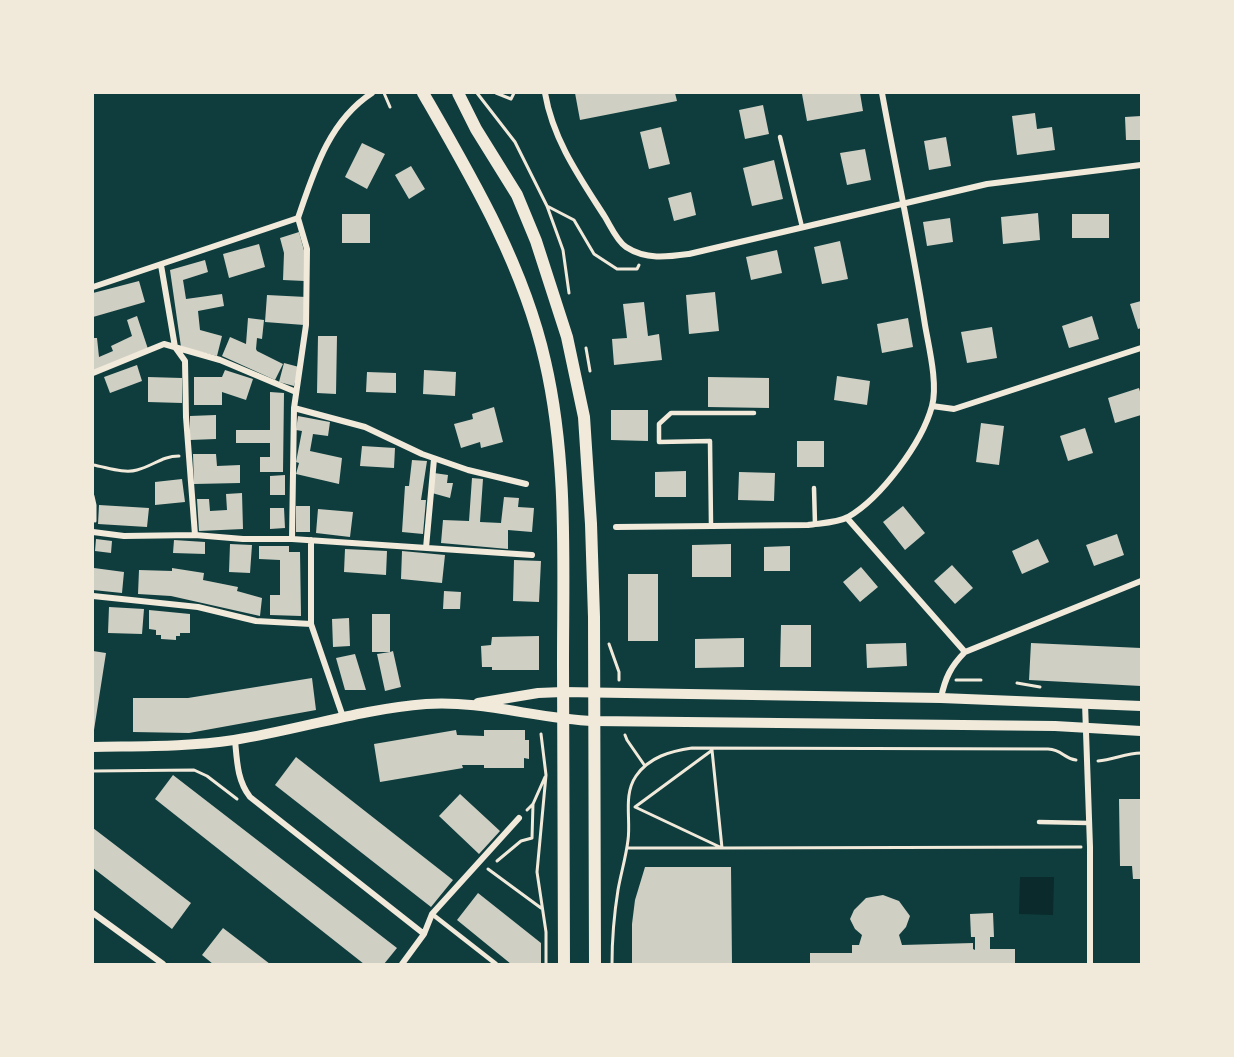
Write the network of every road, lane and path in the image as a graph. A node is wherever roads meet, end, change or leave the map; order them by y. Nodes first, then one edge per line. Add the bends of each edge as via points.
1 (372, 93) edge
2 (384, 93) edge
3 (423, 93) edge
4 (458, 93) edge
5 (496, 93) edge
6 (514, 93) edge
7 (545, 93) edge
8 (882, 93) edge
9 (390, 107) dead end
10 (780, 137) dead end
11 (1141, 165) edge
12 (903, 203) junction
13 (547, 206) dead end
14 (298, 218) junction
15 (802, 227) junction
16 (643, 256) junction
17 (161, 266) junction
18 (93, 287) edge
19 (175, 346) junction
20 (1141, 348) edge
21 (93, 374) edge
22 (296, 392) junction
23 (932, 406) junction
24 (294, 408) junction
25 (754, 413) dead end
26 (189, 452) junction
27 (434, 459) junction
28 (93, 465) edge
29 (526, 484) dead end
30 (814, 488) dead end
31 (93, 496) edge
32 (847, 518) junction
33 (815, 524) junction
34 (711, 525) junction
35 (616, 526) dead end
36 (93, 531) edge
37 (195, 535) junction
38 (292, 539) junction
39 (312, 540) junction
40 (426, 548) junction
41 (532, 555) dead end
42 (1141, 581) edge
43 (93, 596) edge
44 (311, 624) junction
45 (965, 652) junction
46 (563, 692) junction
47 (594, 693) junction
48 (941, 698) junction
49 (1085, 703) junction
50 (466, 704) junction
51 (1141, 706) edge
52 (343, 717) junction
53 (563, 720) junction
54 (594, 721) junction
55 (1086, 728) junction
56 (1141, 731) edge
57 (541, 734) dead end
58 (235, 740) junction
59 (93, 747) edge
60 (712, 750) junction
61 (1141, 753) edge
62 (1086, 761) junction
63 (194, 770) dead end
64 (93, 771) edge
65 (546, 775) junction
66 (533, 804) junction
67 (519, 818) joint
68 (1039, 822) dead end
69 (1088, 823) junction
70 (1090, 847) junction
71 (627, 848) junction
72 (722, 848) junction
73 (542, 909) junction
74 (93, 914) edge
75 (432, 914) junction
76 (424, 934) junction
77 (163, 964) edge
78 (402, 964) edge
79 (496, 964) edge
80 (546, 964) edge
81 (564, 964) edge
82 (595, 964) edge
83 (612, 964) edge
84 (1090, 964) edge

1 - 14 street via 348,112 330,138
2 - 9 path
3 - 46 main road via 495,225 518,276 545,361 557,424 563,504
4 - 47 main road via 517,195 552,284 578,381 591,512
5 - 6 path via 511,99
7 - 16 street via 559,142 583,183 624,246
8 - 12 street
10 - 15 lane
11 - 12 street via 987,184
12 - 15 street
12 - 23 street via 930,355
13 - 16 path via 574,220 594,254 617,268 637,268
14 - 17 street
14 - 22 street via 306,238 307,260 306,325
15 - 16 street via 689,254
17 - 18 street
17 - 19 street
19 - 21 street via 164,344
19 - 22 street
19 - 26 street via 185,361
20 - 23 street via 954,409
22 - 24 street
23 - 32 street via 904,460 885,484
24 - 27 street via 364,427
24 - 38 street
25 - 34 lane via 671,413 659,424 659,442 710,441
26 - 28 path via 138,470
26 - 37 street
27 - 29 street
27 - 40 street
30 - 33 lane
31 - 36 path
32 - 33 street
32 - 45 street
33 - 34 street
34 - 35 street
36 - 37 street via 124,536
37 - 38 street
38 - 39 street
39 - 40 street
39 - 44 street
40 - 41 street
42 - 45 street
43 - 44 street via 198,607 256,621
44 - 52 street
45 - 48 street via 952,665
46 - 47 street
46 - 50 street
46 - 53 main road
47 - 48 street
47 - 54 main road
48 - 49 street
49 - 51 street
49 - 55 street
50 - 52 street via 405,706
50 - 53 street
52 - 58 street
53 - 54 street
53 - 81 main road
54 - 55 street
54 - 82 main road
55 - 56 street
55 - 62 street
57 - 65 path
58 - 59 street via 173,747
58 - 76 street via 242,787 250,797
60 - 62 path via 1057,749 1071,759
60 - 71 path via 692,748 664,755 637,775 629,798
60 - 72 path
60 - 72 path via 635,807
61 - 62 path
62 - 69 street
63 - 64 path
65 - 66 path
65 - 73 path via 537,872
66 - 67 path
66 - 73 path via 532,838 521,842 488,869
67 - 75 street
68 - 69 lane
69 - 70 street
70 - 72 path
70 - 84 street
71 - 72 path
71 - 83 path via 612,934
73 - 80 path
74 - 77 street
75 - 76 street
75 - 79 lane
76 - 78 street

